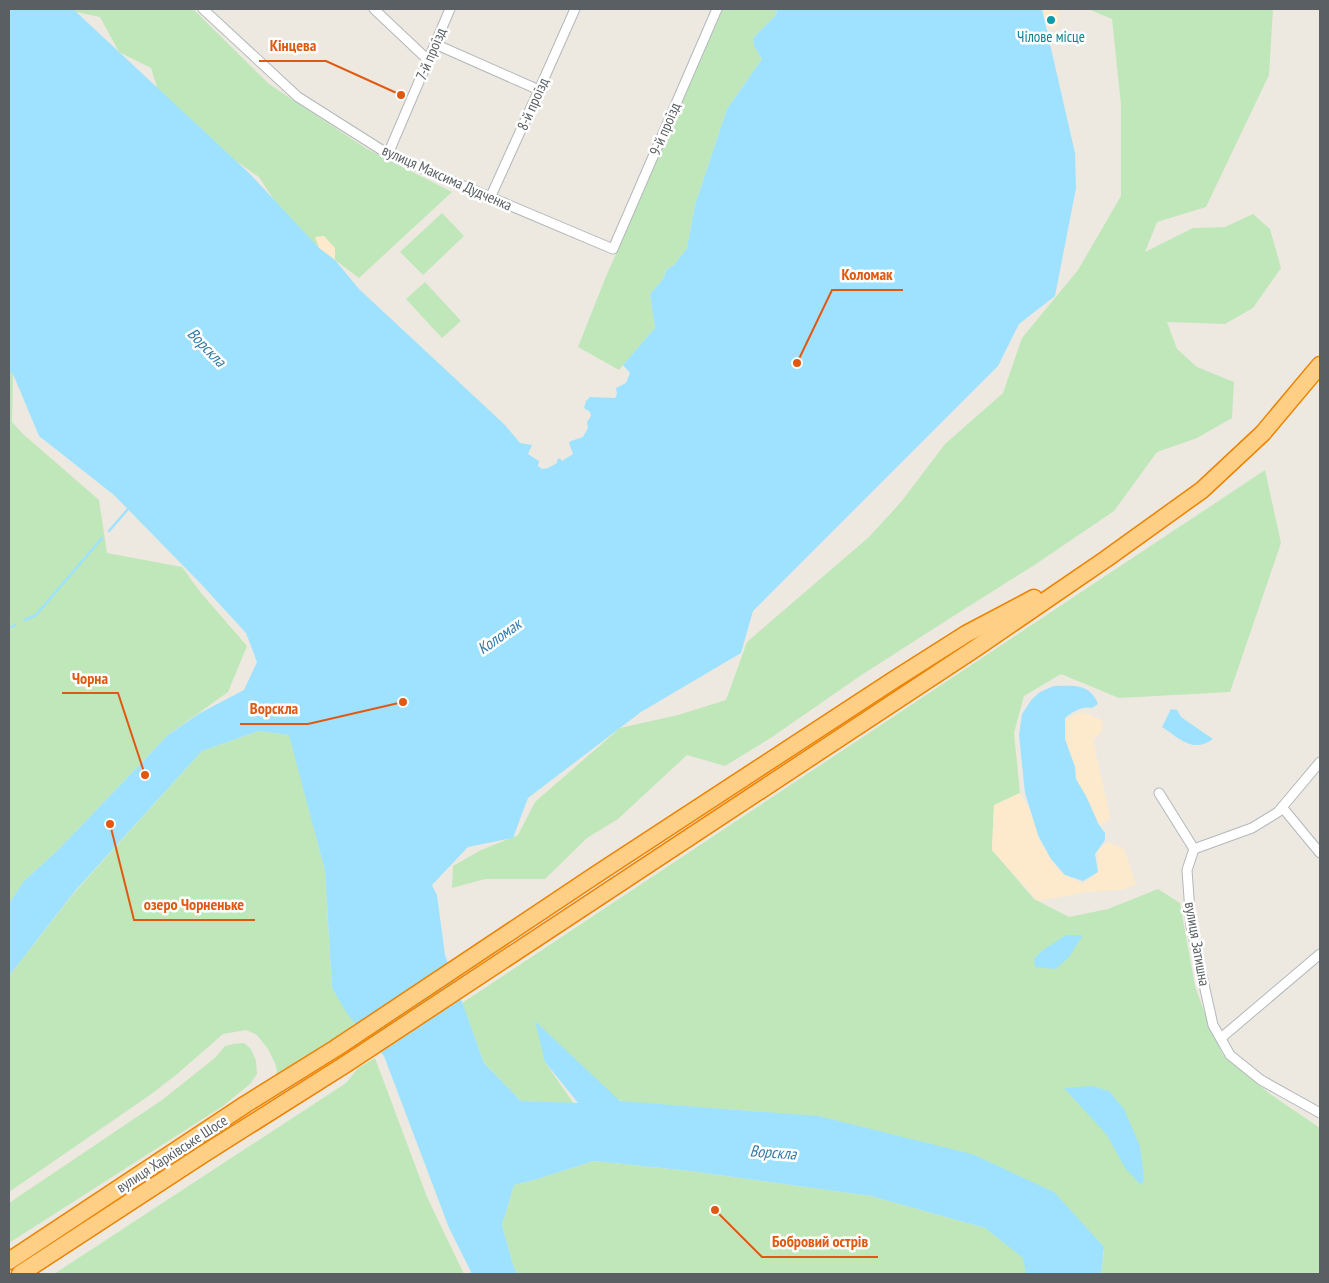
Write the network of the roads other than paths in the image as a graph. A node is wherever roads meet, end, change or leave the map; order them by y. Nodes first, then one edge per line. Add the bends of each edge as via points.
1 (203, 9) edge
2 (374, 9) edge
3 (450, 9) edge
4 (575, 9) edge
5 (717, 9) edge
6 (435, 44) junction
7 (428, 60) junction
8 (539, 90) junction
9 (388, 154) junction
10 (490, 198) junction
11 (613, 250) joint
12 (1320, 365) edge
13 (1106, 560) junction
14 (1320, 762) edge
15 (1159, 793) dead end
16 (1282, 806) junction
17 (1194, 849) junction
18 (1320, 853) edge
19 (1320, 954) edge
20 (1221, 1038) junction
21 (1320, 1113) edge
22 (9, 1261) edge
23 (20, 1274) edge

1 - 9 street, вулиця Максима Дудченка via 298,97
2 - 7 street
3 - 6 street, 7-й проїзд
4 - 8 street, 8-й проїзд
5 - 11 street, 9-й проїзд
6 - 7 street, 7-й проїзд
6 - 8 street
7 - 9 street, 7-й проїзд
8 - 10 street, 8-й проїзд
9 - 10 street, вулиця Максима Дудченка
10 - 11 street, вулиця Максима Дудченка
12 - 13 highway via 1263,433 1202,490
13 - 22 highway, вулиця Харківське Шосе via 966,634 892,680
13 - 23 highway, вулиця Харківське Шосе via 346,1064
14 - 16 street
15 - 17 street
16 - 17 street via 1252,828
16 - 18 street
17 - 20 street, вулиця Затишна via 1187,870 1191,926 1213,1025
19 - 20 street
20 - 21 street, вулиця Затишна via 1230,1054 1261,1080

